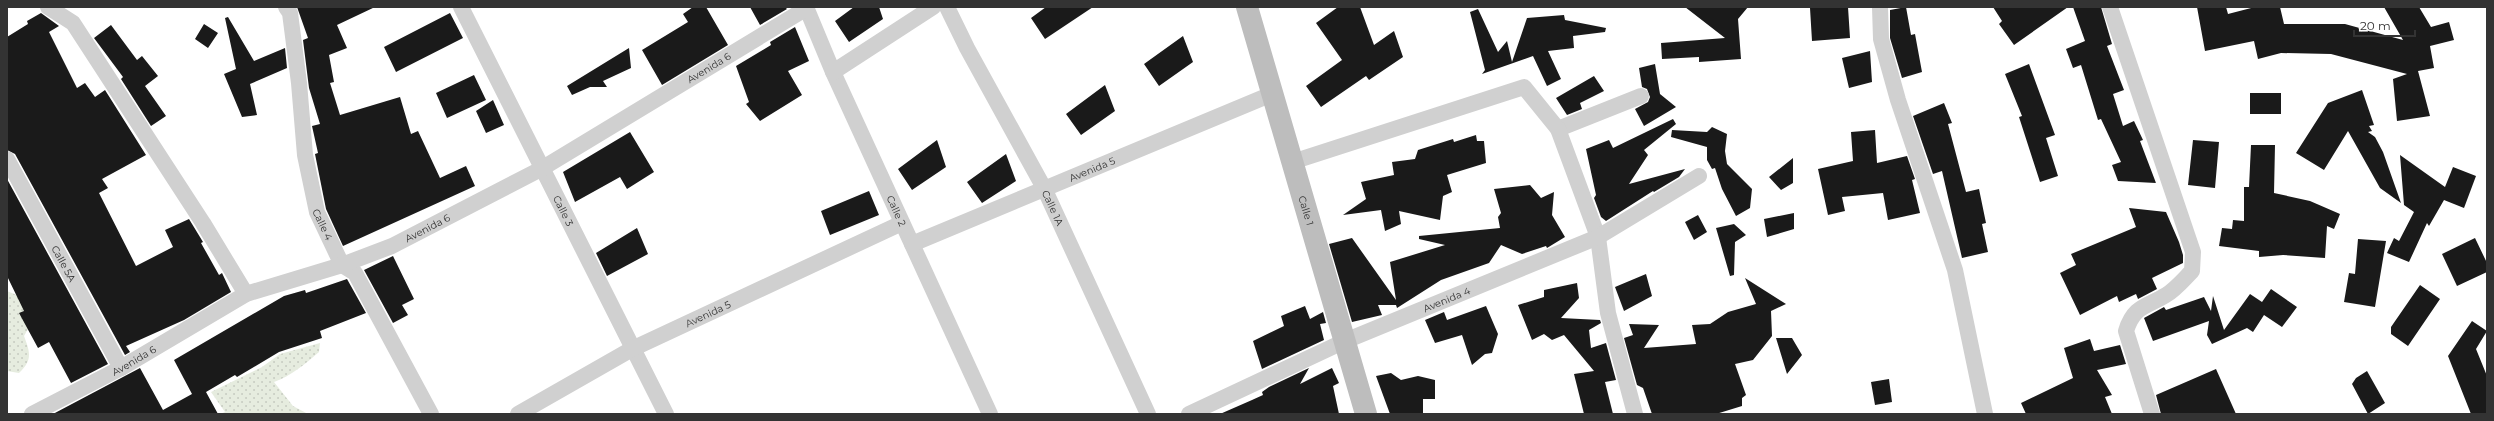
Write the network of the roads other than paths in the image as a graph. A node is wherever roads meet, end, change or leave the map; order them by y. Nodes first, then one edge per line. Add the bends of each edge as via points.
1 (48, 7) edge
2 (461, 7) edge
3 (933, 7) edge
4 (947, 7) edge
5 (1248, 7) edge
6 (1880, 7) edge
7 (2110, 7) edge
8 (806, 8) edge
9 (293, 9) edge
10 (833, 72) junction
11 (1272, 94) junction
12 (1641, 96) dead end
13 (1558, 129) junction
14 (7, 159) edge
15 (1292, 162) junction
16 (541, 169) junction
17 (1699, 176) dead end
18 (1044, 188) junction
19 (902, 223) junction
20 (1598, 237) junction
21 (912, 244) junction
22 (342, 265) junction
23 (246, 294) junction
24 (1345, 341) junction
25 (632, 349) junction
26 (121, 368) junction
27 (32, 414) edge
28 (431, 414) edge
29 (518, 414) edge
30 (666, 414) edge
31 (990, 414) edge
32 (1148, 414) edge
33 (1189, 414) edge
34 (1366, 414) edge
35 (1635, 414) edge
36 (1985, 414) edge
37 (2152, 414) edge

1 - 23 street via 73,24 203,223
2 - 16 street, Calle 3
3 - 10 street
4 - 18 street, Calle 1A
5 - 11 street, Calle 1
6 - 36 street via 1881,40 1898,100 1955,270
7 - 37 street via 2193,252 2192,271 2167,295 2140,308 2129,321 2126,331
8 - 10 street, Calle 2
8 - 16 street, Avenida 6
9 - 22 street, Calle 4 via 305,155 315,205
10 - 19 street, Calle 2
11 - 15 street, Calle 1
11 - 18 street, Avenida 5
12 - 13 street
13 - 15 street via 1524,87
13 - 20 street
14 - 26 street, Calle 5A
15 - 24 street, Calle 1
16 - 22 street, Avenida 6 via 392,246
16 - 25 street, Calle 3
17 - 20 street, Avenida 4
18 - 21 street, Avenida 5
18 - 32 street, Calle 1A
19 - 21 street, Calle 2
19 - 25 street, Avenida 5
20 - 24 street, Avenida 4
20 - 35 street via 1608,313
21 - 31 street, Calle 2
22 - 23 street, Avenida 6
22 - 28 street, Calle 4 via 356,273
23 - 26 street, Avenida 6
24 - 33 street, Avenida 4
24 - 34 street, Calle 1
25 - 29 street, Avenida 5
25 - 30 street, Calle 3
26 - 27 street, Avenida 6

